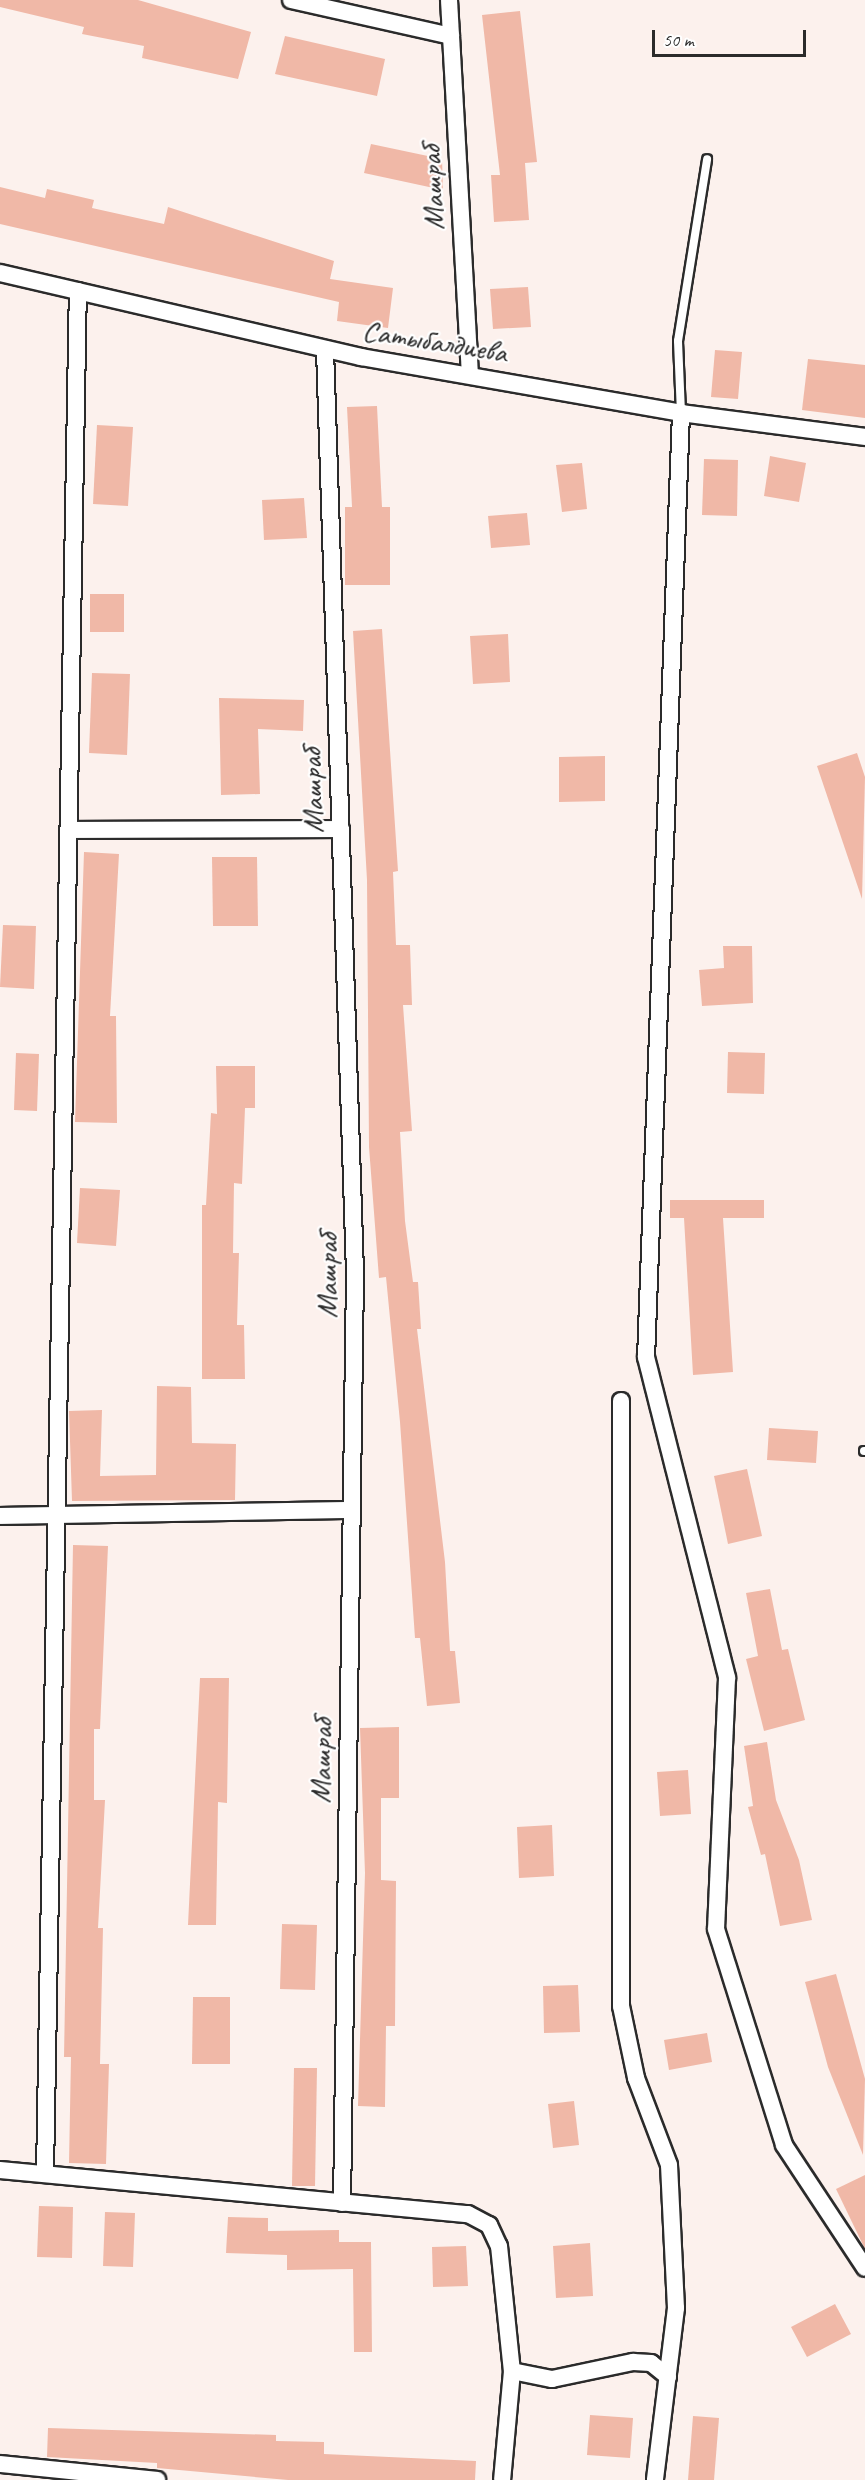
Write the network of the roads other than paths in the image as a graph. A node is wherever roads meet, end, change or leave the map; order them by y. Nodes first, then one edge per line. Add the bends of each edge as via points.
1 (291, 0) edge
2 (449, 0) edge
3 (451, 36) junction
4 (707, 159) dead end
5 (0, 273) edge
6 (78, 291) junction
7 (325, 349) junction
8 (470, 373) junction
9 (681, 413) junction
10 (865, 437) edge
11 (69, 830) junction
12 (341, 830) junction
13 (621, 1401) dead end
14 (352, 1510) junction
15 (57, 1515) junction
16 (0, 1516) edge
17 (0, 2170) edge
18 (45, 2174) junction
19 (342, 2203) junction
20 (865, 2268) edge
21 (512, 2371) junction
22 (668, 2377) junction
23 (0, 2464) edge
24 (157, 2480) edge
25 (502, 2480) edge
26 (655, 2480) edge

1 - 3 street
2 - 3 street, Машраб
3 - 8 street, Машраб
4 - 9 lane via 678,341
5 - 6 street, Сатыбалдиева
6 - 7 street, Сатыбалдиева
6 - 11 street
7 - 8 street, Сатыбалдиева
7 - 12 street, Машраб
8 - 9 street, Сатыбалдиева
9 - 10 street, Сатыбалдиева
9 - 20 street via 646,1357 727,1678 716,1929 784,2145
11 - 12 street
11 - 15 street
12 - 14 street, Машраб via 355,1275
13 - 22 street via 621,2006 636,2078 669,2164 676,2308
14 - 15 street
14 - 19 street, Машраб
15 - 16 street
15 - 18 street
17 - 18 street
18 - 19 street
19 - 21 street via 468,2214 489,2225 498,2246
21 - 22 street via 552,2379 633,2362 651,2363
21 - 25 street
22 - 26 street
23 - 24 street

